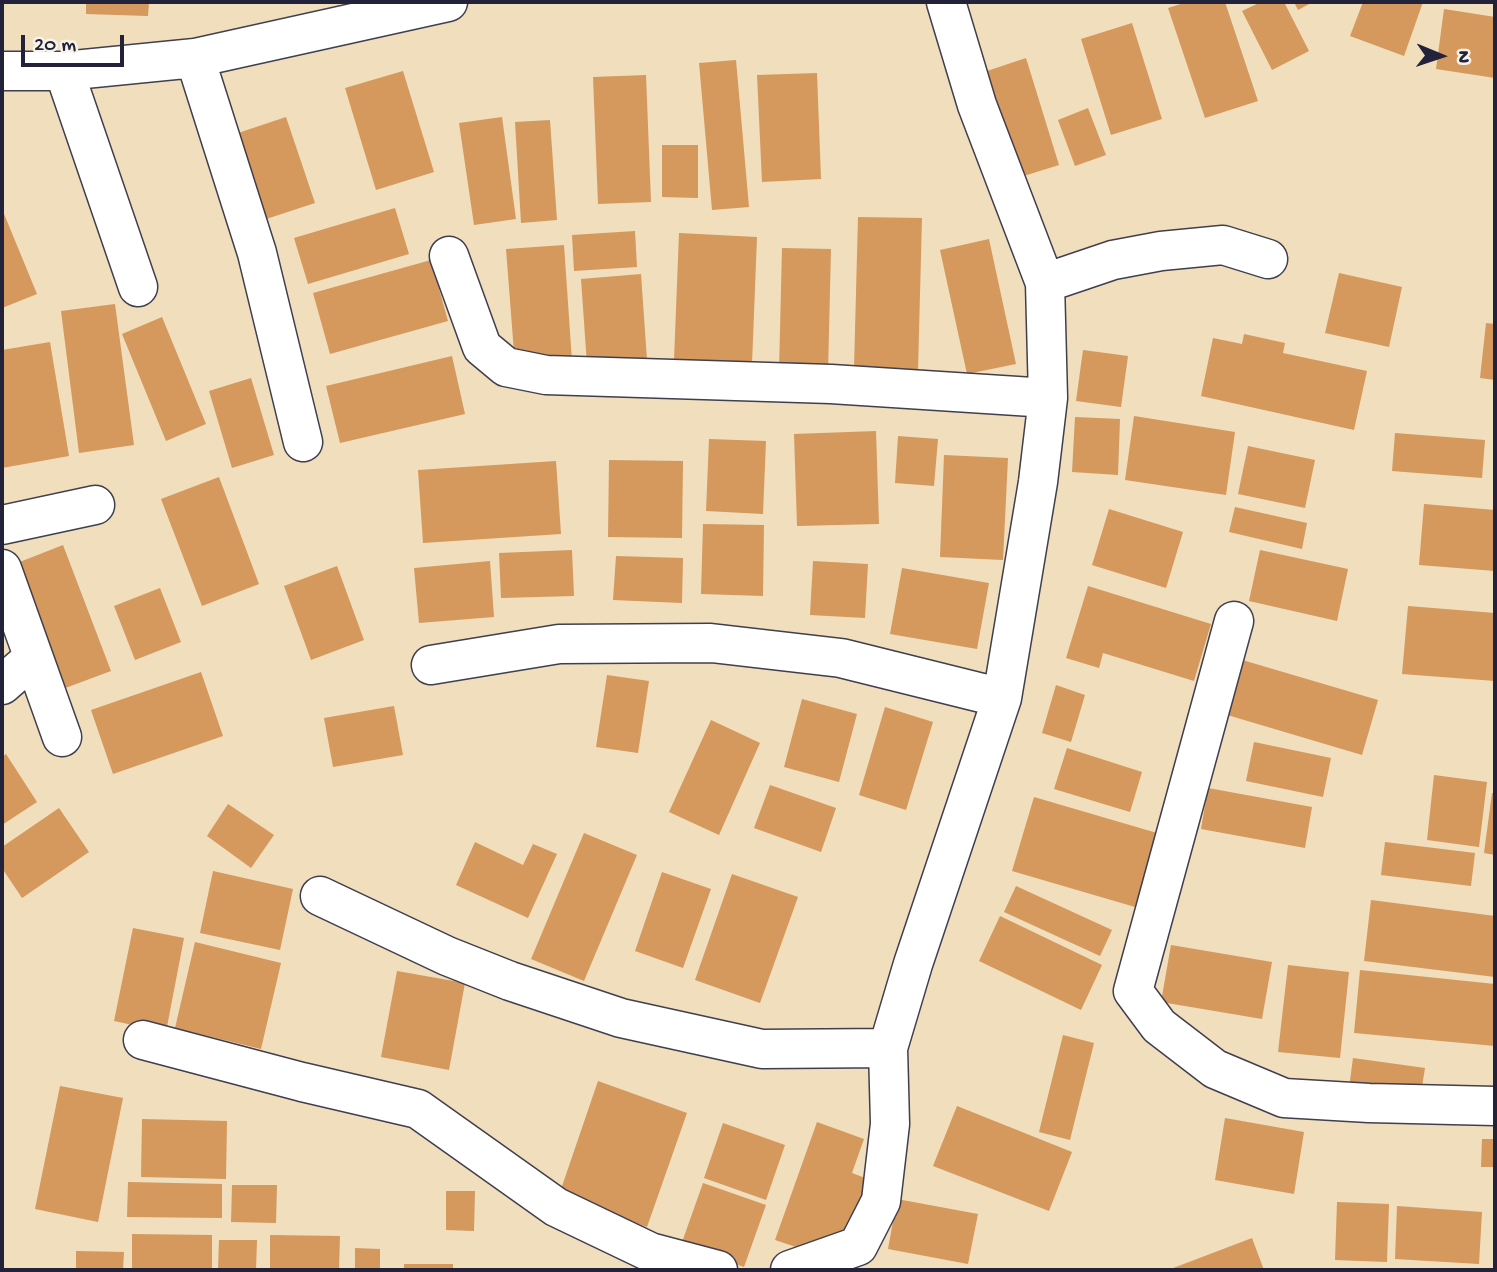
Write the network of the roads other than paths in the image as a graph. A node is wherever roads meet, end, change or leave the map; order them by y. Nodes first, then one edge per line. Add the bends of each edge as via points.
1 (448, 2) edge
2 (946, 2) edge
3 (195, 58) junction
4 (2, 71) edge
5 (64, 71) junction
6 (449, 256) dead end
7 (1269, 260) dead end
8 (1045, 283) junction
9 (138, 287) dead end
10 (1048, 398) junction
11 (303, 442) dead end
12 (95, 505) dead end
13 (2, 524) edge
14 (2, 569) edge
15 (1234, 621) dead end
16 (33, 658) junction
17 (431, 665) dead end
18 (2, 685) edge
19 (1002, 698) junction
20 (62, 737) dead end
21 (320, 895) dead end
22 (143, 1040) dead end
23 (888, 1048) junction
24 (1495, 1106) edge
25 (718, 1270) edge
26 (790, 1270) edge

1 - 3 street
2 - 8 street via 977,105
3 - 5 street
3 - 11 street via 257,253
4 - 5 street
5 - 9 street
6 - 10 street via 482,347 506,367 546,375 831,384
7 - 8 street via 1223,245 1161,251 1113,260
8 - 10 street
10 - 19 street
12 - 13 street
14 - 16 street
15 - 24 street via 1133,992 1159,1027 1215,1069 1284,1098
16 - 18 street
16 - 20 street
17 - 19 street via 559,644 711,643 841,658
19 - 23 street
21 - 23 street via 447,956 621,1018 762,1049
22 - 25 street via 418,1108 556,1207 650,1252
23 - 26 street via 890,1124 881,1201 858,1246

